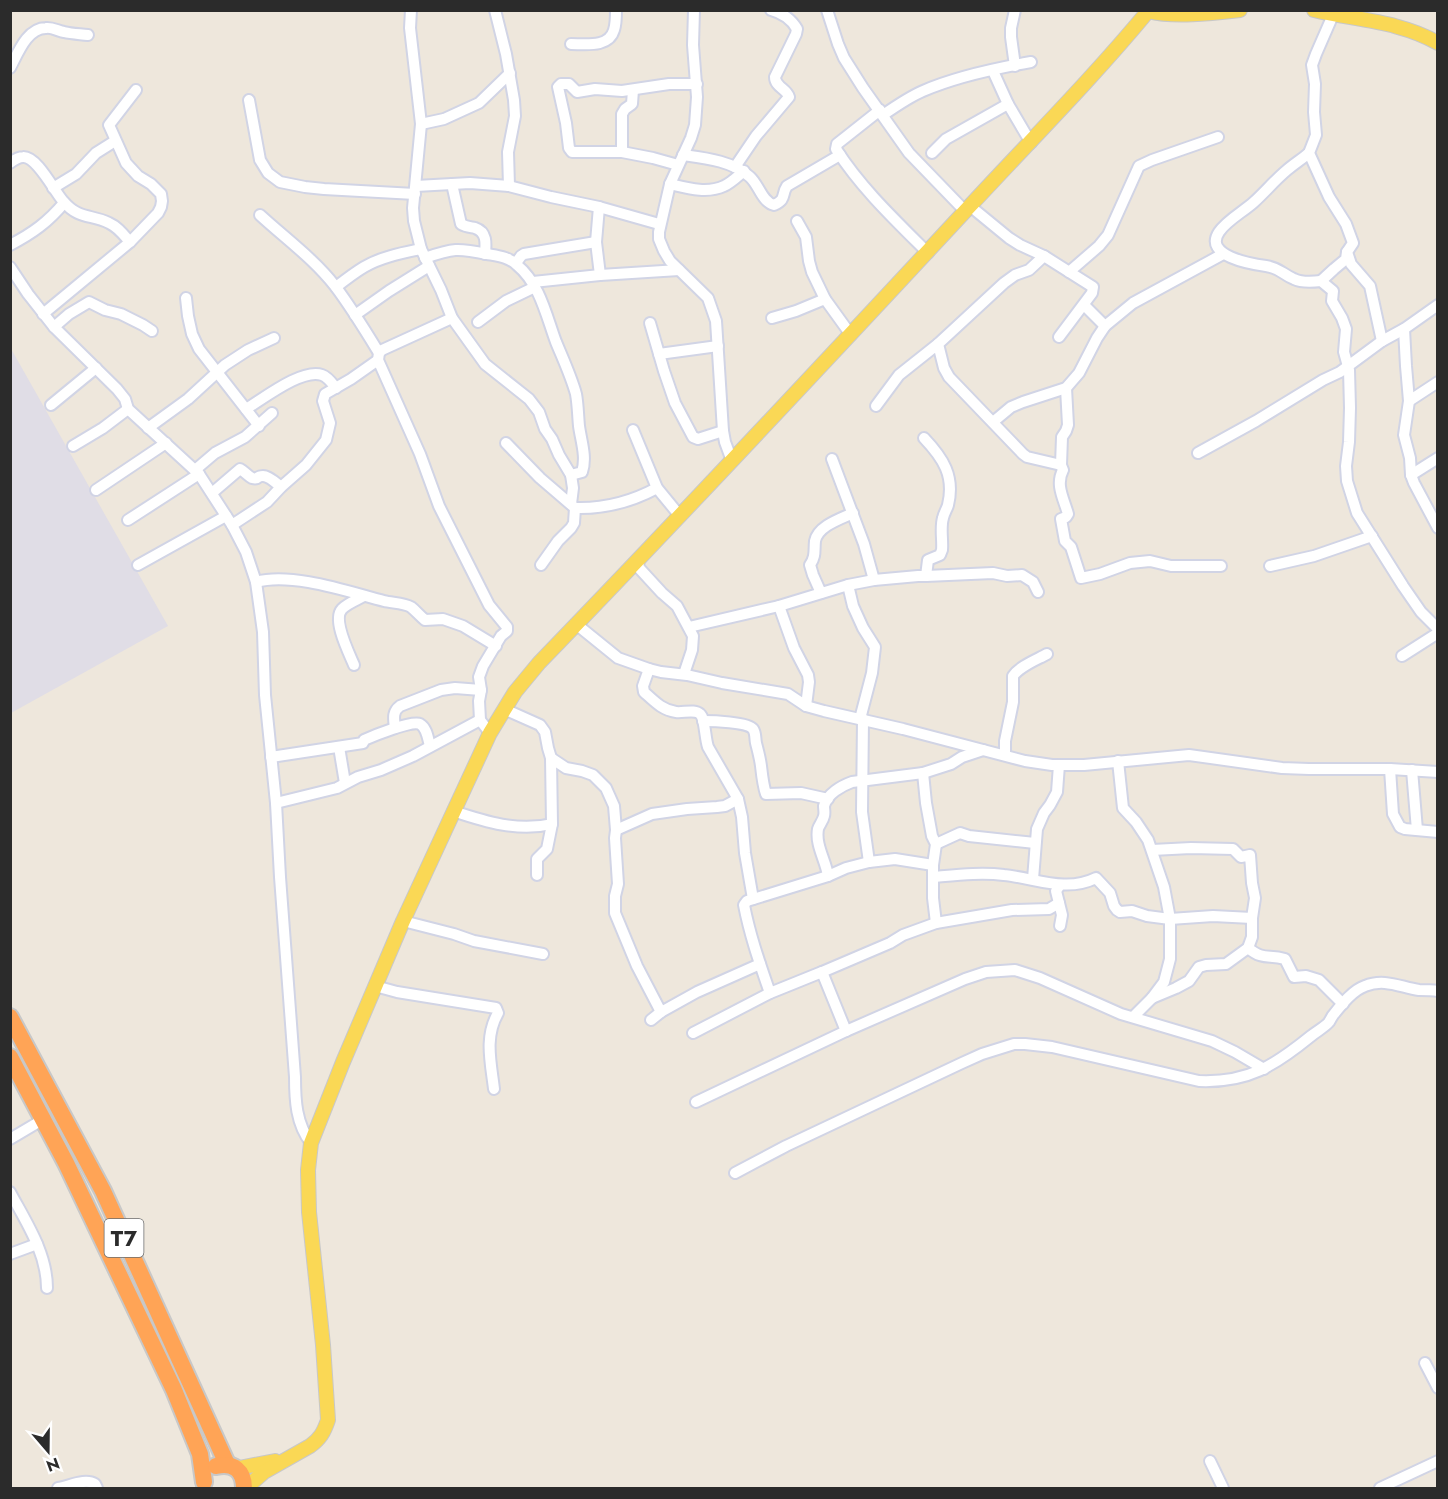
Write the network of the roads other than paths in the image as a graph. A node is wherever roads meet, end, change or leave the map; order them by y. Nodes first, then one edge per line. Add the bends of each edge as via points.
1 (411, 10) edge
2 (495, 10) edge
3 (616, 10) edge
4 (694, 10) edge
5 (771, 10) edge
6 (827, 10) edge
7 (1015, 10) edge
8 (1149, 10) edge
9 (1240, 10) edge
10 (1314, 10) edge
11 (1351, 14) edge
12 (1333, 15) junction
13 (88, 35) dead end
14 (1437, 43) edge
15 (571, 44) dead end
16 (1031, 62) dead end
17 (1015, 66) junction
18 (10, 68) edge
19 (993, 71) junction
20 (510, 73) junction
21 (697, 84) junction
22 (136, 90) dead end
23 (633, 90) junction
24 (249, 100) dead end
25 (1008, 104) junction
26 (881, 113) junction
27 (421, 124) junction
28 (1218, 137) dead end
29 (115, 141) junction
30 (1031, 143) junction
31 (622, 152) junction
32 (932, 153) dead end
33 (1308, 153) junction
34 (840, 154) junction
35 (681, 160) junction
36 (10, 163) edge
37 (739, 169) junction
38 (452, 184) junction
39 (670, 184) junction
40 (509, 186) junction
41 (53, 188) junction
42 (415, 190) junction
43 (64, 203) junction
44 (599, 207) junction
45 (968, 209) junction
46 (260, 215) dead end
47 (797, 221) dead end
48 (659, 224) junction
49 (130, 242) junction
50 (596, 242) junction
51 (10, 245) edge
52 (1347, 252) junction
53 (928, 253) junction
54 (485, 254) junction
55 (1223, 254) junction
56 (1044, 256) junction
57 (425, 258) junction
58 (516, 263) junction
59 (10, 267) edge
60 (679, 270) junction
61 (1069, 272) junction
62 (600, 275) junction
63 (1321, 281) junction
64 (534, 285) junction
65 (336, 287) junction
66 (186, 298) dead end
67 (825, 299) junction
68 (1084, 305) junction
69 (1437, 305) edge
70 (43, 314) junction
71 (355, 315) junction
72 (452, 318) junction
73 (772, 318) dead end
74 (478, 322) dead end
75 (650, 323) dead end
76 (1105, 326) junction
77 (54, 327) junction
78 (1404, 329) junction
79 (152, 331) dead end
80 (851, 335) junction
81 (1059, 337) dead end
82 (274, 338) dead end
83 (1382, 341) junction
84 (938, 344) junction
85 (718, 346) junction
86 (659, 354) junction
87 (378, 357) junction
88 (1348, 364) junction
89 (96, 368) junction
90 (216, 372) junction
91 (1437, 382) edge
92 (336, 388) junction
93 (1066, 388) junction
94 (1409, 401) junction
95 (51, 405) dead end
96 (876, 406) dead end
97 (128, 409) junction
98 (246, 409) junction
99 (272, 413) dead end
100 (993, 423) junction
101 (259, 426) junction
102 (148, 428) junction
103 (633, 430) dead end
104 (723, 431) junction
105 (924, 438) dead end
106 (166, 443) junction
107 (506, 443) dead end
108 (73, 446) dead end
109 (1198, 453) dead end
110 (1437, 458) edge
111 (832, 459) dead end
112 (732, 461) junction
113 (1061, 465) junction
114 (197, 472) junction
115 (1411, 474) junction
116 (571, 475) junction
117 (281, 487) junction
118 (657, 488) junction
119 (96, 490) dead end
120 (212, 493) junction
121 (573, 506) junction
122 (853, 513) junction
123 (680, 516) junction
124 (129, 520) dead end
125 (229, 520) junction
126 (1437, 528) edge
127 (1372, 536) junction
128 (638, 560) junction
129 (138, 565) dead end
130 (541, 565) dead end
131 (1221, 566) dead end
132 (1270, 566) dead end
133 (926, 576) junction
134 (874, 580) junction
135 (256, 582) junction
136 (848, 585) junction
137 (1038, 592) dead end
138 (822, 593) junction
139 (364, 596) junction
140 (779, 606) junction
141 (576, 624) junction
142 (689, 627) junction
143 (1437, 631) edge
144 (496, 646) junction
145 (1047, 654) dead end
146 (1402, 656) dead end
147 (354, 665) dead end
148 (649, 669) junction
149 (684, 674) junction
150 (481, 690) junction
151 (806, 706) junction
152 (504, 709) junction
153 (861, 719) junction
154 (480, 720) junction
155 (703, 721) junction
156 (395, 728) junction
157 (490, 733) junction
158 (430, 746) junction
159 (339, 747) junction
160 (984, 749) junction
161 (1005, 755) junction
162 (271, 757) junction
163 (550, 758) junction
164 (1118, 761) junction
165 (1059, 765) junction
166 (1390, 769) junction
167 (1412, 770) junction
168 (1437, 772) edge
169 (923, 773) junction
170 (862, 781) junction
171 (345, 783) junction
172 (738, 799) junction
173 (828, 799) junction
174 (276, 803) junction
175 (453, 812) junction
176 (552, 824) junction
177 (616, 830) junction
178 (1418, 830) junction
179 (1437, 832) edge
180 (1035, 843) junction
181 (936, 844) junction
182 (1152, 850) junction
183 (869, 862) junction
184 (933, 865) junction
185 (537, 874) dead end
186 (828, 876) junction
187 (933, 877) junction
188 (1033, 879) junction
189 (1060, 885) junction
190 (753, 899) junction
191 (1059, 903) junction
192 (1252, 918) junction
193 (1170, 919) junction
194 (403, 921) junction
195 (936, 923) junction
196 (1060, 926) dead end
197 (1248, 948) junction
198 (543, 954) dead end
199 (759, 964) junction
200 (822, 972) junction
201 (375, 986) junction
202 (1437, 991) edge
203 (770, 993) junction
204 (1152, 998) junction
205 (1343, 1004) junction
206 (661, 1012) junction
207 (10, 1017) edge
208 (1133, 1017) junction
209 (651, 1020) dead end
210 (846, 1031) junction
211 (693, 1033) dead end
212 (10, 1057) edge
213 (1264, 1069) junction
214 (494, 1089) dead end
215 (696, 1102) dead end
216 (42, 1116) junction
217 (10, 1139) edge
218 (311, 1143) junction
219 (735, 1173) dead end
220 (10, 1192) edge
221 (37, 1244) junction
222 (10, 1254) edge
223 (47, 1288) dead end
224 (1425, 1363) dead end
225 (1437, 1384) edge
226 (283, 1460) junction
227 (1210, 1461) dead end
228 (1437, 1461) edge
229 (227, 1464) junction
230 (204, 1485) edge
231 (58, 1488) edge
232 (97, 1488) edge
233 (245, 1488) edge
234 (1223, 1488) edge
235 (1380, 1488) edge

1 - 27 street
2 - 20 street
3 - 15 street via 614,33 609,39 594,45
4 - 21 street
5 - 37 street via 786,16 797,30 775,77 789,98 756,136
6 - 26 street via 849,67
7 - 17 street via 1011,37
8 - 9 main road via 1172,15
8 - 30 main road
10 - 12 main road
11 - 12 main road
11 - 14 main road via 1422,34
12 - 33 street via 1312,66 1316,135
13 - 18 street via 49,28 36,30
16 - 17 street
17 - 19 street
19 - 25 street
19 - 26 street via 923,91
20 - 27 street via 479,103 444,119
20 - 40 street via 515,108 508,152
21 - 23 street
21 - 35 street via 694,125
22 - 29 street via 109,125
23 - 31 street via 632,104 622,114
23 - 31 street via 595,89 580,93 569,84 558,87 570,150
24 - 42 street via 260,160 280,182 324,189
25 - 30 street
25 - 32 street via 946,139
26 - 34 street via 837,144
26 - 45 street via 919,164
27 - 42 street
28 - 61 street via 1139,166 1108,235
29 - 41 street
29 - 49 street via 126,164 161,194 158,213
30 - 45 main road
31 - 35 street
33 - 52 street via 1346,224 1353,243
33 - 55 street via 1226,224 1216,240
34 - 37 street via 791,183 782,200 774,205
34 - 53 street via 887,212
35 - 37 street via 707,159
35 - 39 street
36 - 41 street via 26,156 36,163
37 - 39 street via 727,185 711,190
38 - 40 street
38 - 42 street
38 - 54 street via 461,224 483,233
39 - 48 street
40 - 44 street
41 - 43 street
42 - 57 street via 414,221
43 - 49 street via 78,213 117,227
43 - 51 street via 42,226
44 - 48 street
44 - 50 street
45 - 53 main road
45 - 56 street via 1020,245
46 - 65 street
47 - 67 street via 806,237 811,270
48 - 60 street via 661,245
49 - 70 street
50 - 58 street via 524,254
50 - 62 street
52 - 63 street via 1346,259
52 - 83 street via 1355,271 1370,286
53 - 80 main road
54 - 57 street via 460,249
54 - 58 street
55 - 63 street via 1275,267 1296,280
55 - 76 street via 1133,303
56 - 61 street
56 - 84 street via 1029,270 1004,283
57 - 65 street via 393,255 365,266
57 - 71 street
57 - 72 street
58 - 64 street
59 - 70 street
60 - 62 street
60 - 85 street via 708,298 716,321
61 - 68 street via 1093,287
62 - 64 street
63 - 88 street via 1333,291 1332,301 1346,329 1344,352
64 - 74 street
64 - 116 street via 577,398 583,467 582,472
65 - 71 street
66 - 90 street via 192,334
67 - 73 street
67 - 80 street
68 - 76 street
68 - 81 street
69 - 78 street
70 - 77 street
71 - 87 street
72 - 87 street via 382,350
72 - 116 street via 485,364 534,405
75 - 86 street
76 - 93 street via 1079,373
77 - 79 street via 89,302
77 - 89 street
78 - 83 street
78 - 94 street
80 - 112 main road
82 - 90 street via 233,358
83 - 88 street
84 - 96 street via 899,375
84 - 100 street via 949,377
85 - 86 street
85 - 104 street
86 - 104 street via 675,403 693,438 698,440
87 - 92 street
87 - 144 street via 439,506 489,605 507,627
88 - 109 street
88 - 127 street via 1347,481 1358,513
89 - 95 street
89 - 97 street via 125,399
90 - 98 street
90 - 102 street via 188,399
91 - 94 street
92 - 98 street via 325,376 309,374
92 - 117 street via 323,397 330,423 326,440
93 - 100 street via 1011,407
93 - 113 street via 1068,428 1062,437
94 - 115 street via 1404,435
97 - 102 street
97 - 108 street
98 - 101 street
99 - 101 street
100 - 113 street via 1027,457
101 - 114 street via 215,453
102 - 106 street
103 - 118 street
104 - 112 street
105 - 133 street via 937,452 950,485 942,518 942,550 928,560
106 - 114 street
106 - 119 street
107 - 121 street
110 - 115 street
111 - 122 street
112 - 123 main road
113 - 131 street via 1059,484 1068,514 1061,521 1081,578 1150,561 1171,566
114 - 120 street
114 - 124 street
115 - 126 street
116 - 121 street
117 - 120 street via 267,477 250,477 240,469
117 - 125 street via 267,502
118 - 121 street via 625,502
118 - 123 street
120 - 125 street
121 - 130 street via 572,528
122 - 134 street
122 - 138 street via 816,537 815,557 810,565
123 - 128 main road
125 - 129 street
125 - 135 street
127 - 132 street
127 - 143 street
128 - 141 main road
128 - 142 street via 639,568 677,606
133 - 134 street
133 - 137 street via 1022,575 1033,582
134 - 136 street
135 - 139 street via 289,580
135 - 162 street
136 - 138 street
136 - 153 street via 853,606 875,647
138 - 140 street
139 - 144 street via 409,606 425,620 463,626
139 - 147 street via 344,607 339,618
140 - 142 street
140 - 151 street via 808,675
141 - 148 street via 618,658
141 - 152 main road via 526,678
142 - 149 street via 693,650
143 - 146 street
144 - 150 street via 479,677
145 - 161 street via 1012,676
148 - 149 street
148 - 155 street via 644,692 666,709 696,712
149 - 151 street via 788,694
150 - 154 street
150 - 156 street via 441,690 399,706 395,710
151 - 153 street
152 - 157 main road
152 - 163 street via 540,725
153 - 160 street
153 - 170 street
154 - 157 street
154 - 158 street
155 - 172 street via 708,747
155 - 173 street via 753,728 766,794 801,793
156 - 158 street via 420,724
156 - 159 street
157 - 175 main road
158 - 171 street
159 - 162 street
159 - 171 street
160 - 161 street
160 - 169 street
161 - 165 street
162 - 174 street
163 - 176 street
163 - 177 street via 562,767 593,775 600,781 614,806
164 - 165 street
164 - 166 street via 1189,755 1282,768
164 - 182 street via 1123,808
165 - 180 street via 1057,792 1037,829
166 - 167 street
166 - 178 street via 1393,814 1400,827
167 - 168 street
167 - 178 street
169 - 170 street
169 - 181 street
170 - 173 street via 843,785
170 - 183 street via 861,812
171 - 174 street
172 - 177 street via 725,806 652,814
172 - 190 street
173 - 186 street via 818,830
174 - 218 street via 295,1104
175 - 176 street via 512,827
175 - 194 main road
176 - 185 street via 547,849 537,859
177 - 206 street via 615,913
178 - 179 street
180 - 181 street via 960,833
180 - 188 street
181 - 184 street
182 - 192 street via 1216,848 1233,849 1241,857 1250,855 1255,898
182 - 193 street
183 - 184 street via 895,859
183 - 186 street
184 - 187 street
186 - 190 street
187 - 188 street via 1004,874
187 - 195 street
188 - 189 street
189 - 191 street via 1056,891
189 - 193 street via 1096,878 1110,892 1120,912
190 - 199 street via 744,905
191 - 195 street via 1050,909 1012,910
191 - 196 street
192 - 193 street
192 - 197 street
193 - 204 street via 1170,959 1164,982
194 - 198 street via 474,941
194 - 201 main road
195 - 200 street
197 - 204 street via 1226,964 1199,968 1189,981
197 - 205 street via 1264,957 1285,959 1294,977 1319,980
199 - 203 street
199 - 206 street
200 - 203 street
200 - 210 street
201 - 214 street via 496,1008 489,1043
201 - 218 main road
202 - 205 street via 1377,983 1363,986
203 - 211 street
204 - 208 street
205 - 213 street via 1330,1021
206 - 209 street
207 - 229 highway, T7 via 103,1191
208 - 210 street via 1015,970 986,972 965,979
208 - 213 street via 1212,1041
210 - 215 street
212 - 216 highway, T7
213 - 219 street via 1232,1080 1198,1081 1052,1047 1014,1044 962,1063
216 - 217 street
216 - 230 highway, T7 via 174,1390 200,1454
218 - 226 main road via 309,1212 328,1420 317,1442
220 - 221 street
221 - 222 street
221 - 223 street
224 - 225 street
226 - 229 main road via 239,1468
226 - 233 main road
227 - 234 street
228 - 235 street
229 - 230 highway, T7 via 209,1471
229 - 233 highway, T7 via 240,1472
231 - 232 street via 86,1481

